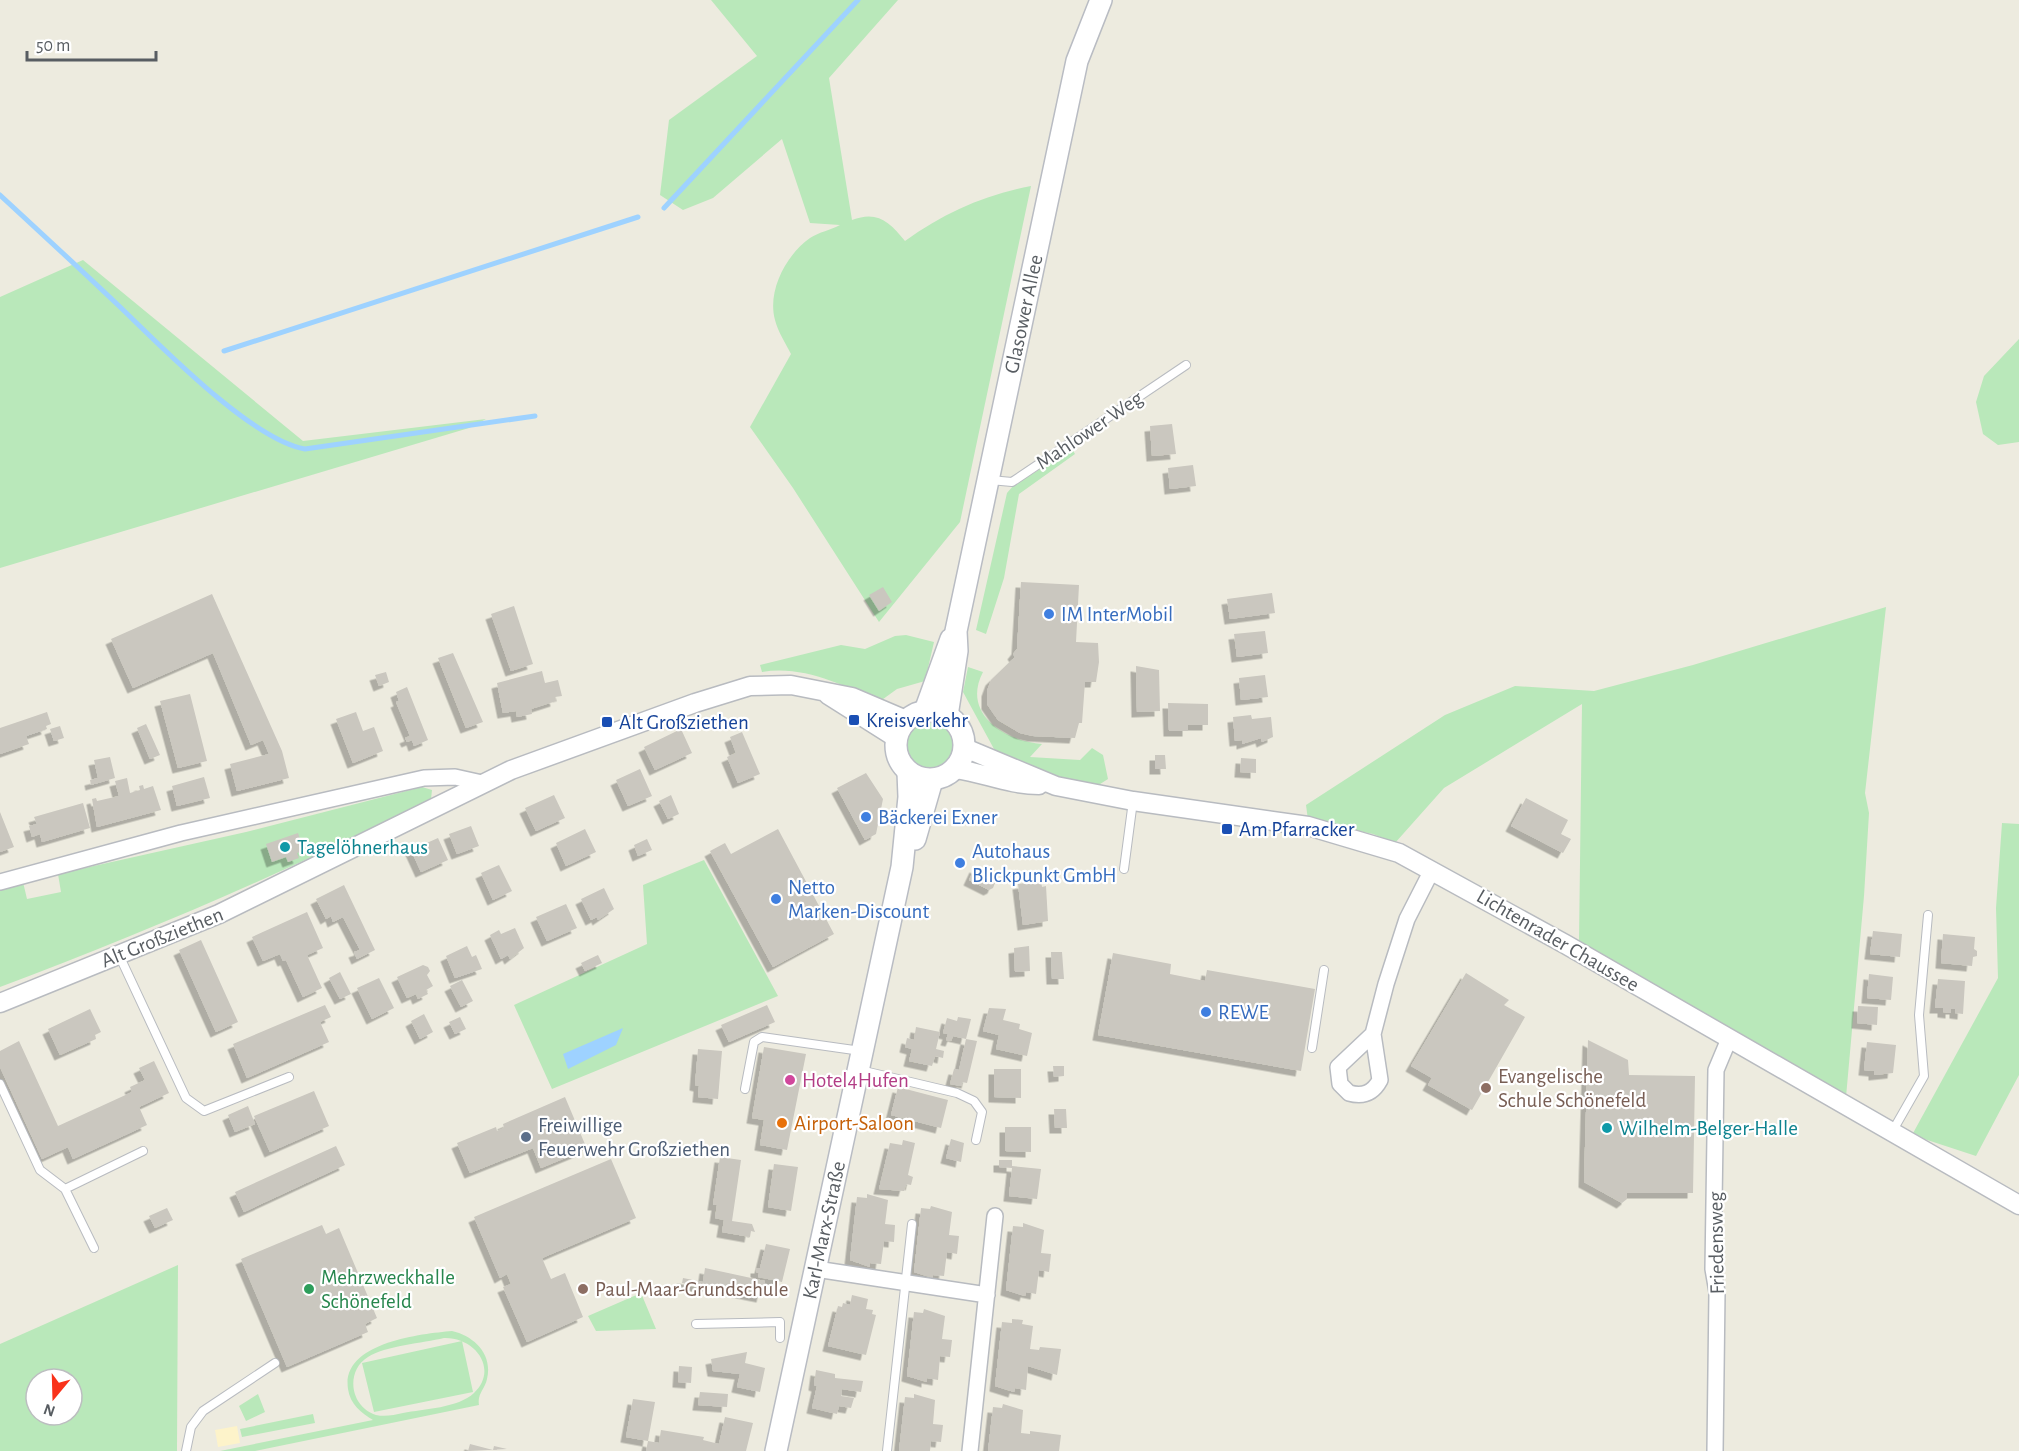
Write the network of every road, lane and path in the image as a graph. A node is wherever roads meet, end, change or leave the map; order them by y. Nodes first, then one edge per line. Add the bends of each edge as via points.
1 (1101, 0) edge
2 (1186, 365) dead end
3 (988, 480) junction
4 (956, 631) junction
5 (947, 716) junction
6 (909, 723) junction
7 (965, 748) junction
8 (956, 769) junction
9 (908, 772) junction
10 (932, 780) junction
11 (482, 783) junction
12 (1056, 786) junction
13 (1133, 801) junction
14 (902, 867) junction
15 (1124, 869) dead end
16 (1432, 870) junction
17 (0, 882) edge
18 (1928, 915) dead end
19 (119, 955) junction
20 (1324, 970) dead end
21 (0, 1003) edge
22 (1373, 1034) dead end
23 (1730, 1039) junction
24 (1312, 1048) dead end
25 (860, 1061) junction
26 (289, 1077) dead end
27 (0, 1084) edge
28 (745, 1089) dead end
29 (1892, 1132) junction
30 (976, 1140) dead end
31 (143, 1151) dead end
32 (65, 1189) junction
33 (2019, 1205) edge
34 (995, 1216) dead end
35 (912, 1224) dead end
36 (94, 1248) dead end
37 (816, 1269) junction
38 (906, 1285) junction
39 (987, 1295) junction
40 (696, 1324) dead end
41 (780, 1338) dead end
42 (275, 1363) dead end
43 (186, 1451) edge
44 (776, 1451) edge
45 (887, 1451) edge
46 (970, 1451) edge
47 (1715, 1451) edge

1 - 3 main road, Glasower Allee via 1077,61
2 - 3 lane, Mahlower Weg via 1012,482
3 - 4 main road, Glasower Allee
4 - 5 main road, Glasower Allee via 957,651
4 - 6 main road, Glasower Allee
5 - 6 main road
5 - 7 main road via 961,729
6 - 9 main road via 897,756
6 - 11 street, Alt Großziethen via 852,697 791,685 750,686
7 - 8 main road
7 - 12 street, Lichtenrader Chaussee
8 - 10 main road
8 - 12 street, Lichtenrader Chaussee via 1013,783
9 - 10 main road
9 - 14 main road, Karl-Marx-Straße
10 - 14 main road, Karl-Marx-Straße
11 - 17 street via 455,777 424,778 181,833
11 - 19 street, Alt Großziethen via 219,914
12 - 13 street, Lichtenrader Chaussee
13 - 15 lane
13 - 16 street, Lichtenrader Chaussee via 1319,829 1390,850
14 - 25 main road, Karl-Marx-Straße
16 - 22 street via 1407,919
16 - 23 street, Lichtenrader Chaussee
18 - 29 lane via 1918,1015 1924,1076
19 - 21 street, Alt Großziethen
19 - 26 lane via 186,1098 204,1111
20 - 24 lane
23 - 29 street, Lichtenrader Chaussee
23 - 47 street, Friedensweg via 1716,1070
25 - 28 lane via 762,1037 754,1042
25 - 30 lane via 974,1101 982,1112
25 - 37 main road, Karl-Marx-Straße
27 - 32 lane via 40,1170
29 - 33 street, Lichtenrader Chaussee
31 - 32 lane
32 - 36 lane
34 - 39 street
35 - 38 lane
37 - 38 street
37 - 44 main road, Karl-Marx-Straße
38 - 39 street
38 - 45 lane
39 - 46 street
40 - 41 lane via 780,1322
42 - 43 lane via 203,1411 191,1427

